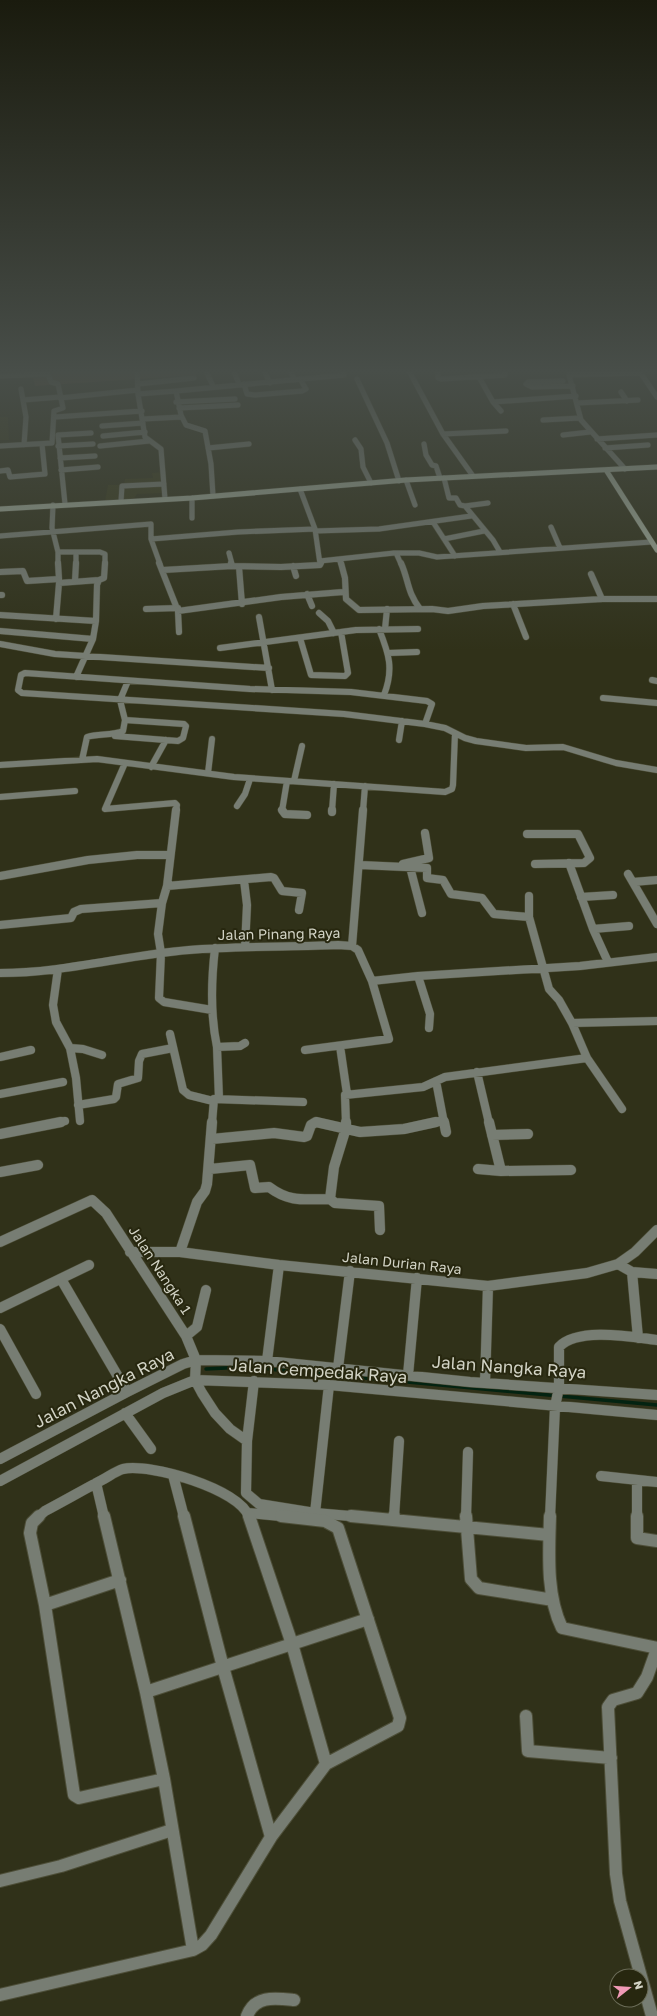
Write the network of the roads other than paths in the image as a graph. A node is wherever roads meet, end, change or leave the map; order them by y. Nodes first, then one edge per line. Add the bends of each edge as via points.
1 (44, 463) edge
2 (60, 463) edge
3 (162, 463) edge
4 (210, 463) edge
5 (363, 463) edge
6 (393, 463) edge
7 (431, 463) edge
8 (464, 463) edge
9 (620, 463) edge
10 (98, 467) dead end
11 (657, 467) edge
12 (625, 468) junction
13 (61, 470) junction
14 (606, 470) junction
15 (0, 471) edge
16 (473, 476) junction
17 (442, 478) junction
18 (406, 480) junction
19 (399, 481) junction
20 (371, 483) junction
21 (164, 484) junction
22 (300, 489) junction
23 (213, 496) junction
24 (192, 498) junction
25 (165, 499) junction
26 (120, 501) junction
27 (488, 503) dead end
28 (65, 504) junction
29 (53, 505) junction
30 (414, 505) dead end
31 (465, 506) junction
32 (0, 509) edge
33 (471, 516) junction
34 (192, 518) dead end
35 (433, 522) junction
36 (551, 527) dead end
37 (315, 530) junction
38 (484, 531) junction
39 (53, 532) junction
40 (0, 536) edge
41 (657, 538) edge
42 (151, 539) junction
43 (444, 539) junction
44 (650, 540) junction
45 (560, 548) junction
46 (657, 550) edge
47 (58, 552) junction
48 (500, 552) junction
49 (76, 553) dead end
50 (229, 553) dead end
51 (396, 553) junction
52 (455, 556) junction
53 (339, 559) junction
54 (320, 563) junction
55 (232, 566) junction
56 (293, 566) junction
57 (240, 567) junction
58 (163, 570) junction
59 (0, 572) edge
60 (591, 574) dead end
61 (296, 576) dead end
62 (99, 580) junction
63 (75, 581) junction
64 (343, 592) junction
65 (307, 594) junction
66 (602, 599) junction
67 (657, 599) edge
68 (242, 604) junction
69 (513, 604) junction
70 (312, 606) dead end
71 (146, 609) dead end
72 (178, 609) junction
73 (387, 609) junction
74 (420, 609) junction
75 (319, 613) dead end
76 (0, 614) edge
77 (259, 617) dead end
78 (56, 619) junction
79 (96, 621) junction
80 (382, 629) junction
81 (418, 629) dead end
82 (0, 631) edge
83 (179, 632) dead end
84 (337, 632) junction
85 (526, 637) dead end
86 (93, 638) junction
87 (300, 638) junction
88 (264, 642) junction
89 (0, 644) edge
90 (220, 648) dead end
91 (388, 652) junction
92 (417, 652) dead end
93 (85, 656) junction
94 (269, 668) junction
95 (76, 677) junction
96 (128, 681) junction
97 (272, 690) junction
98 (384, 695) junction
99 (603, 698) dead end
100 (120, 700) junction
101 (657, 703) edge
102 (125, 720) junction
103 (402, 721) junction
104 (425, 724) junction
105 (455, 733) junction
106 (116, 736) junction
107 (212, 739) dead end
108 (166, 740) junction
109 (400, 740) dead end
110 (302, 746) dead end
111 (82, 760) junction
112 (125, 763) junction
113 (0, 765) edge
114 (151, 767) junction
115 (657, 770) edge
116 (208, 773) junction
117 (250, 779) junction
118 (290, 781) junction
119 (334, 784) junction
120 (365, 786) junction
121 (75, 791) dead end
122 (0, 797) edge
123 (237, 806) dead end
124 (332, 812) dead end
125 (307, 815) dead end
126 (425, 833) dead end
127 (527, 834) dead end
128 (170, 855) junction
129 (569, 863) junction
130 (535, 864) dead end
131 (360, 865) junction
132 (391, 866) junction
133 (410, 867) junction
134 (628, 874) dead end
135 (0, 876) edge
136 (244, 880) junction
137 (657, 880) edge
138 (633, 882) junction
139 (167, 886) junction
140 (613, 895) dead end
141 (529, 896) dead end
142 (581, 897) junction
143 (162, 902) junction
144 (299, 910) dead end
145 (422, 913) dead end
146 (530, 918) junction
147 (657, 924) edge
148 (0, 925) edge
149 (629, 926) dead end
150 (593, 929) junction
151 (352, 946) junction
152 (245, 947) junction
153 (215, 948) junction
154 (161, 953) junction
155 (657, 957) edge
156 (608, 962) junction
157 (542, 968) junction
158 (58, 969) junction
159 (0, 973) edge
160 (418, 976) junction
161 (372, 981) junction
162 (212, 1010) junction
163 (657, 1021) edge
164 (572, 1023) junction
165 (429, 1028) dead end
166 (170, 1034) dead end
167 (245, 1043) dead end
168 (340, 1046) junction
169 (70, 1048) junction
170 (173, 1048) junction
171 (217, 1048) junction
172 (31, 1050) dead end
173 (305, 1050) dead end
174 (102, 1055) dead end
175 (0, 1057) edge
176 (587, 1058) junction
177 (477, 1072) junction
178 (436, 1081) junction
179 (63, 1082) dead end
180 (0, 1094) edge
181 (347, 1094) junction
182 (216, 1100) junction
183 (303, 1102) dead end
184 (78, 1105) junction
185 (622, 1109) dead end
186 (444, 1120) junction
187 (65, 1121) dead end
188 (80, 1121) dead end
189 (346, 1128) junction
190 (446, 1132) dead end
191 (0, 1134) edge
192 (528, 1134) dead end
193 (492, 1135) junction
194 (212, 1138) junction
195 (38, 1165) dead end
196 (210, 1169) junction
197 (478, 1169) dead end
198 (571, 1170) dead end
199 (501, 1171) junction
200 (0, 1172) edge
201 (330, 1199) junction
202 (380, 1230) dead end
203 (657, 1230) edge
204 (0, 1242) edge
205 (130, 1252) junction
206 (180, 1252) junction
207 (618, 1264) junction
208 (89, 1265) dead end
209 (280, 1265) junction
210 (350, 1271) junction
211 (632, 1272) junction
212 (657, 1274) edge
213 (417, 1278) junction
214 (61, 1279) junction
215 (488, 1286) junction
216 (206, 1290) dead end
217 (0, 1308) edge
218 (0, 1329) edge
219 (186, 1336) junction
220 (638, 1338) junction
221 (657, 1340) edge
222 (196, 1360) junction
223 (267, 1361) junction
224 (338, 1368) junction
225 (408, 1375) junction
226 (195, 1380) junction
227 (254, 1381) junction
228 (485, 1383) junction
229 (559, 1387) junction
230 (329, 1388) junction
231 (127, 1392) junction
232 (36, 1394) dead end
233 (657, 1395) edge
234 (555, 1407) junction
235 (125, 1413) junction
236 (657, 1415) edge
237 (399, 1441) dead end
238 (247, 1442) junction
239 (151, 1448) dead end
240 (468, 1452) dead end
241 (0, 1459) edge
242 (173, 1475) junction
243 (601, 1476) dead end
244 (637, 1480) junction
245 (0, 1481) edge
246 (657, 1482) edge
247 (96, 1483) junction
248 (248, 1513) junction
249 (315, 1513) junction
250 (394, 1519) junction
251 (466, 1527) junction
252 (549, 1535) junction
253 (657, 1541) edge
254 (120, 1580) junction
255 (553, 1600) junction
256 (45, 1605) junction
257 (368, 1620) junction
258 (292, 1644) junction
259 (657, 1648) edge
260 (222, 1667) junction
261 (146, 1692) junction
262 (526, 1716) dead end
263 (611, 1758) junction
264 (326, 1764) junction
265 (164, 1779) junction
266 (172, 1830) junction
267 (271, 1837) junction
268 (0, 1881) edge
269 (193, 1950) junction
270 (0, 1996) edge
271 (294, 2000) dead end
272 (247, 2016) edge
273 (652, 2016) edge

1 - 15 street via 45,474 10,477 8,470
2 - 13 street
3 - 21 street
4 - 23 street
5 - 20 street
6 - 19 street
7 - 17 street via 436,466
8 - 16 street
9 - 12 street
10 - 13 street
11 - 12 main road
12 - 14 main road
13 - 28 street
14 - 16 main road
14 - 44 main road
16 - 17 main road
17 - 18 main road
17 - 31 street via 449,498 456,498 460,505
18 - 19 main road
18 - 30 street
19 - 20 main road
20 - 22 main road
21 - 25 street
21 - 26 street via 122,486
22 - 23 main road
22 - 37 street
23 - 24 main road
24 - 25 main road
24 - 34 street
25 - 26 main road
26 - 28 main road
27 - 31 street
28 - 29 main road
29 - 32 main road
29 - 39 street
31 - 33 street
33 - 35 street
33 - 38 street
35 - 37 street via 379,529
35 - 43 street
36 - 45 street
37 - 42 street via 238,532
37 - 54 street
38 - 43 street
38 - 48 street via 495,542
39 - 40 street
39 - 42 street via 147,523 152,526
39 - 47 street
41 - 44 street
42 - 58 street
43 - 52 street
44 - 45 street
44 - 46 main road
45 - 48 street
47 - 59 street via 58,580 27,581 23,571
47 - 62 street via 103,553 104,576
48 - 52 street
49 - 63 street
50 - 55 street
51 - 52 street via 416,553 429,557
51 - 53 street
51 - 74 street via 405,572 411,597
53 - 54 street
53 - 64 street via 345,577
54 - 56 street
55 - 57 street
55 - 58 street
56 - 57 street
56 - 61 street
57 - 68 street
58 - 72 street
60 - 66 street
62 - 63 street
62 - 79 street via 96,585
63 - 78 street via 59,583
64 - 65 street
64 - 73 street via 349,604 359,610
65 - 68 street
65 - 70 street
66 - 67 street
66 - 69 street
68 - 72 street
69 - 74 street via 448,610
69 - 85 street
71 - 72 street
72 - 83 street
73 - 74 street
73 - 80 street
75 - 84 street
76 - 78 street
77 - 88 street
78 - 79 street
79 - 86 street
80 - 81 street
80 - 84 street
80 - 91 street
82 - 86 street
84 - 87 street
84 - 87 street via 348,673 346,676 311,675
86 - 93 street
87 - 88 street
88 - 90 street
88 - 94 street
89 - 93 street via 55,654
91 - 92 street
91 - 98 street via 391,678
93 - 94 street
93 - 95 street
94 - 97 street
95 - 96 street
95 - 100 street via 25,673 21,674 18,690 22,693
96 - 97 street
96 - 100 street
97 - 98 street
98 - 104 street via 431,703
99 - 101 street
100 - 102 street
100 - 103 street via 344,714
102 - 106 street via 123,731
102 - 108 street via 186,725 181,740
103 - 104 street
103 - 109 street
104 - 105 street
105 - 115 street via 470,739 508,745 533,748 563,747 616,763
105 - 120 street via 453,785 449,791
106 - 108 street
106 - 111 street via 87,737
107 - 116 street
108 - 114 street
110 - 118 street
111 - 112 street via 97,759
111 - 113 street
112 - 114 street
112 - 128 street via 105,809 176,804
114 - 116 street
116 - 117 street
117 - 118 street
117 - 123 street
118 - 119 street
118 - 125 street via 282,811 285,814
119 - 120 street
119 - 124 street
120 - 131 street
121 - 122 street
126 - 132 street via 428,858
127 - 129 street via 580,836 590,858 584,863
128 - 135 street via 135,854 59,864
128 - 139 street
129 - 130 street
129 - 142 street
131 - 132 street
131 - 151 street
132 - 133 street
133 - 145 street
133 - 146 street via 427,868 427,878 443,880 451,894 482,898 494,914
134 - 138 street
136 - 139 street
136 - 144 street via 271,877 282,890 302,893
136 - 152 street via 248,909
137 - 138 street
138 - 147 street
139 - 143 street
140 - 142 street
141 - 146 street
142 - 150 street
143 - 148 street via 81,909 74,912 71,918
143 - 154 street via 158,934
146 - 157 street
149 - 150 street
150 - 156 street
151 - 152 street, Jalan Pinang Raya
151 - 161 street, Jalan Pinang Raya via 363,958
152 - 153 street, Jalan Pinang Raya
153 - 154 street, Jalan Pinang Raya
153 - 162 street via 211,986
154 - 158 street, Jalan Pinang Raya
154 - 162 street via 160,1000
155 - 156 street
156 - 157 street
157 - 160 street
157 - 164 street via 549,989 559,1000
158 - 159 street, Jalan Pinang Raya
158 - 169 street via 53,1005 56,1022
160 - 161 street
160 - 165 street via 430,1014
161 - 168 street, Jalan Pinang Raya via 389,1039
162 - 171 street
163 - 164 street
164 - 176 street
166 - 170 street
167 - 171 street via 240,1046
168 - 173 street
168 - 181 street
169 - 174 street
169 - 184 street
170 - 182 street via 183,1090 189,1095
170 - 184 street via 142,1054 138,1078 118,1084 114,1099
171 - 182 street
172 - 175 street
176 - 177 street
176 - 185 street
177 - 178 street
177 - 193 street
178 - 181 street via 423,1087
178 - 186 street
179 - 180 street
181 - 189 street via 344,1097
182 - 183 street
182 - 194 street
184 - 188 street
186 - 189 street via 381,1131 360,1132
186 - 190 street
187 - 191 street
189 - 194 street via 316,1122 311,1125 307,1136 274,1133
189 - 201 street via 334,1167
192 - 193 street
193 - 199 street
194 - 196 street
195 - 200 street
196 - 201 street via 250,1165 255,1188 269,1187 281,1196 291,1199
196 - 206 street via 205,1191 197,1202
197 - 199 street
198 - 199 street
201 - 202 street via 335,1203 379,1206
203 - 207 street, Jalan Durian Raya via 635,1252
204 - 205 street, Jalan Nangka 1 via 92,1200 106,1213
205 - 206 street, Jalan Durian Raya
205 - 219 street, Jalan Nangka 1
206 - 209 street, Jalan Durian Raya
207 - 211 street
207 - 215 street, Jalan Durian Raya via 587,1273
208 - 214 street
209 - 210 street, Jalan Durian Raya
209 - 223 street
210 - 213 street, Jalan Durian Raya
210 - 224 street
211 - 212 street
211 - 220 street
213 - 215 street, Jalan Durian Raya
213 - 225 street
214 - 217 street
214 - 231 street
215 - 228 street
216 - 219 street via 197,1327
218 - 232 street
219 - 222 street, Jalan Nangka 1
220 - 221 street
220 - 229 street via 601,1336 565,1340 560,1343
222 - 223 street, Jalan Nangka Raya
222 - 226 street
222 - 231 street, Jalan Nangka Raya
223 - 224 street, Jalan Nangka Raya
224 - 225 street, Jalan Nangka Raya
225 - 228 street, Jalan Nangka Raya
226 - 227 street, Jalan Cempedak Raya
226 - 235 street, Jalan Cempedak Raya
226 - 238 street via 215,1413
227 - 230 street, Jalan Cempedak Raya
227 - 238 street
228 - 229 street, Jalan Nangka Raya
229 - 233 street, Jalan Nangka Raya
229 - 234 street
230 - 234 street, Jalan Cempedak Raya
230 - 249 street
231 - 241 street, Jalan Nangka Raya
234 - 236 street, Jalan Cempedak Raya
234 - 252 street
235 - 239 street
235 - 245 street, Jalan Cempedak Raya
237 - 250 street
238 - 249 street via 246,1493 259,1504
240 - 251 street
242 - 247 street via 131,1467
242 - 248 street via 222,1493 244,1506
242 - 260 street
243 - 244 street
244 - 246 street
244 - 253 street via 638,1538
247 - 254 street
247 - 256 street via 45,1511 30,1527
248 - 257 street via 325,1521 338,1528
248 - 258 street
249 - 250 street
250 - 251 street
251 - 252 street
251 - 255 street via 471,1579 479,1588
252 - 255 street
254 - 256 street
254 - 261 street
255 - 259 street via 557,1623 562,1628
256 - 265 street via 74,1795 79,1798
257 - 258 street
257 - 264 street via 400,1722 398,1726
258 - 260 street
258 - 264 street
259 - 263 street via 647,1677 637,1693 612,1700 608,1707
260 - 261 street
260 - 267 street
261 - 265 street
262 - 263 street via 528,1751
263 - 273 street via 614,1841 620,1901
264 - 267 street
265 - 266 street
266 - 268 street via 61,1866
266 - 269 street
267 - 269 street via 211,1935
269 - 270 street
271 - 272 street via 261,1999 253,2004

